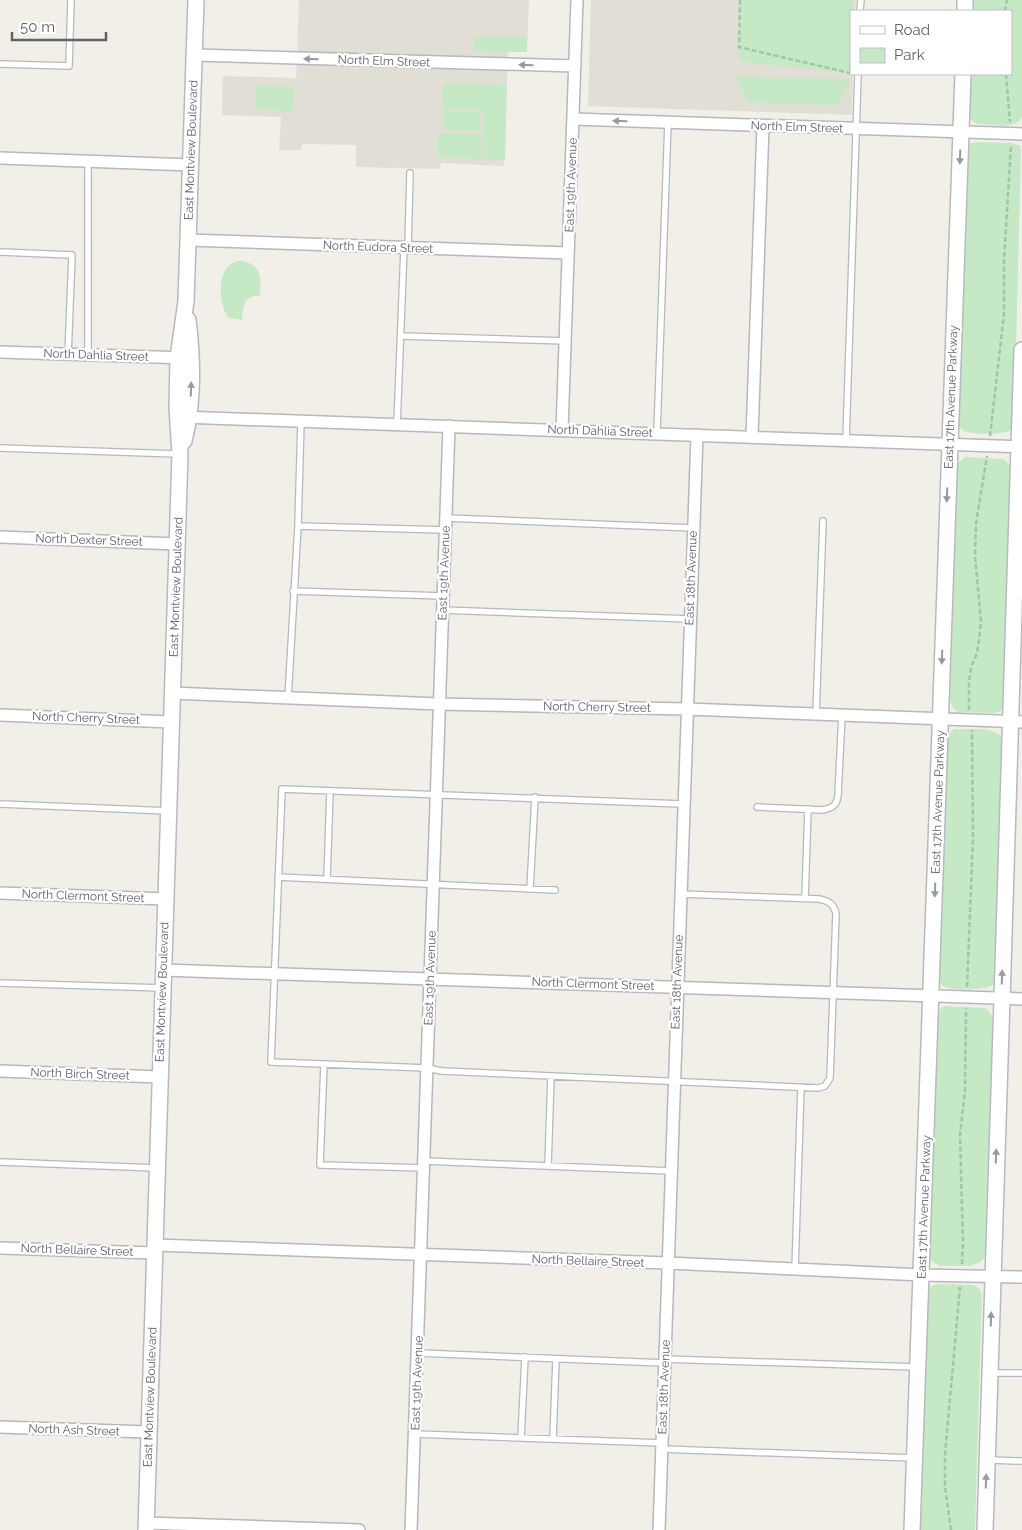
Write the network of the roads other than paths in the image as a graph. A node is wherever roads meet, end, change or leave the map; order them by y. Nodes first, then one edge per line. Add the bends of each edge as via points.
1 (71, 0) edge
2 (196, 0) edge
3 (577, 0) edge
4 (194, 55) junction
5 (0, 64) edge
6 (575, 66) junction
7 (858, 75) edge
8 (963, 75) edge
9 (573, 119) junction
10 (668, 122) junction
11 (763, 126) junction
12 (856, 129) junction
13 (961, 132) junction
14 (1017, 134) edge
15 (0, 158) edge
16 (88, 161) junction
17 (190, 164) junction
18 (410, 172) dead end
19 (188, 240) junction
20 (406, 248) junction
21 (0, 252) edge
22 (568, 253) junction
23 (401, 336) junction
24 (566, 341) junction
25 (1022, 350) edge
26 (0, 352) edge
27 (68, 355) junction
28 (88, 355) junction
29 (185, 358) junction
30 (1022, 376) edge
31 (184, 417) junction
32 (301, 421) junction
33 (397, 425) junction
34 (448, 426) junction
35 (562, 430) junction
36 (657, 433) junction
37 (697, 435) junction
38 (752, 436) junction
39 (846, 440) junction
40 (949, 444) junction
41 (1021, 447) edge
42 (0, 448) edge
43 (180, 454) junction
44 (823, 521) dead end
45 (445, 524) junction
46 (298, 526) junction
47 (693, 528) junction
48 (0, 537) edge
49 (1019, 540) edge
50 (177, 544) junction
51 (293, 591) junction
52 (443, 596) junction
53 (442, 610) junction
54 (690, 619) junction
55 (1018, 630) edge
56 (172, 693) junction
57 (288, 698) junction
58 (439, 704) junction
59 (687, 709) junction
60 (816, 714) junction
61 (0, 715) edge
62 (842, 715) junction
63 (941, 718) junction
64 (171, 722) junction
65 (1017, 722) edge
66 (330, 791) junction
67 (436, 794) junction
68 (535, 798) junction
69 (0, 804) edge
70 (684, 804) junction
71 (757, 807) dead end
72 (808, 809) junction
73 (169, 811) junction
74 (278, 877) junction
75 (327, 879) junction
76 (433, 883) junction
77 (530, 889) junction
78 (555, 890) dead end
79 (0, 893) edge
80 (680, 894) junction
81 (805, 898) junction
82 (166, 899) junction
83 (164, 970) junction
84 (274, 974) junction
85 (430, 978) junction
86 (0, 982) edge
87 (677, 987) junction
88 (163, 988) junction
89 (833, 992) junction
90 (930, 995) junction
91 (1001, 998) junction
92 (1022, 999) edge
93 (324, 1064) junction
94 (427, 1068) junction
95 (0, 1071) edge
96 (551, 1076) junction
97 (160, 1077) junction
98 (674, 1081) junction
99 (801, 1087) junction
100 (0, 1162) edge
101 (424, 1165) junction
102 (548, 1166) junction
103 (157, 1168) junction
104 (671, 1171) junction
105 (0, 1248) edge
106 (154, 1249) junction
107 (421, 1256) junction
108 (668, 1263) junction
109 (795, 1270) junction
110 (922, 1275) junction
111 (992, 1276) junction
112 (1022, 1277) edge
113 (418, 1353) junction
114 (524, 1357) junction
115 (556, 1358) junction
116 (664, 1361) junction
117 (918, 1366) junction
118 (989, 1373) junction
119 (1022, 1373) edge
120 (0, 1427) edge
121 (148, 1432) junction
122 (415, 1434) junction
123 (521, 1438) junction
124 (553, 1439) junction
125 (662, 1446) junction
126 (914, 1458) junction
127 (987, 1460) junction
128 (1022, 1461) edge
129 (146, 1527) edge
130 (359, 1530) edge
131 (411, 1530) edge
132 (659, 1530) edge
133 (912, 1530) edge
134 (985, 1530) edge

1 - 5 lane via 69,66
2 - 4 main road, East Montview Boulevard
3 - 6 street, East 19th Avenue
6 -> 4 street, North Elm Street
4 - 17 main road, East Montview Boulevard
6 - 9 street, East 19th Avenue
7 - 12 lane
8 - 13 main road, East 17th Avenue Parkway
10 -> 9 street, North Elm Street
9 - 22 street, East 19th Avenue
10 - 11 street, North Elm Street
10 - 36 lane
11 - 12 street, North Elm Street
11 - 38 street
12 - 13 street, North Elm Street
12 - 39 lane
13 - 14 street, North Elm Street
13 -> 40 main road, East 17th Avenue Parkway
15 - 16 street
16 - 17 street
16 - 28 lane
17 - 19 main road, East Montview Boulevard
18 - 20 lane
19 - 20 street, North Eudora Street
19 - 29 main road, East Montview Boulevard
20 - 22 street, North Eudora Street
20 - 23 lane
21 - 27 lane via 72,255
22 - 24 street, East 19th Avenue
23 - 24 lane
23 - 33 lane
24 - 35 street, East 19th Avenue
25 - 30 main road
26 - 27 street, North Dahlia Street
27 - 28 street, North Dahlia Street
28 - 29 street, North Dahlia Street
29 - 31 main road, East Montview Boulevard
30 - 41 main road
31 - 32 street, North Dahlia Street
31 - 43 main road, East Montview Boulevard
32 - 33 street, North Dahlia Street
32 - 46 lane
33 - 34 street, North Dahlia Street
34 - 35 street, North Dahlia Street
34 - 45 street, East 19th Avenue
35 - 36 street, North Dahlia Street
36 - 37 street, North Dahlia Street
37 - 38 street, North Dahlia Street
37 - 47 street, East 18th Avenue
38 - 39 street, North Dahlia Street
39 - 40 street, North Dahlia Street
40 - 41 street, North Dahlia Street
40 -> 63 main road, East 17th Avenue Parkway
41 - 49 main road
42 - 43 lane
43 - 50 main road, East Montview Boulevard
44 - 60 lane
45 - 46 lane
45 - 47 lane
45 - 52 street, East 19th Avenue
46 - 51 lane
47 - 54 street, East 18th Avenue
48 - 50 street, North Dexter Street
49 - 55 main road
50 - 56 main road, East Montview Boulevard
51 - 52 lane
51 - 57 lane
52 - 53 street, East 19th Avenue
53 - 54 lane
53 - 58 street, East 19th Avenue
54 - 59 street, East 18th Avenue
55 - 65 main road
56 - 57 street, North Cherry Street
56 - 64 main road, East Montview Boulevard
57 - 58 street, North Cherry Street
58 - 59 street, North Cherry Street
58 - 67 street, East 19th Avenue
59 - 60 street, North Cherry Street
59 - 70 street, East 18th Avenue
60 - 62 street, North Cherry Street
61 - 64 street, North Cherry Street
62 - 63 street, North Cherry Street
62 - 72 lane via 837,800 829,809
63 - 65 street, North Cherry Street
63 -> 90 main road, East 17th Avenue Parkway
64 - 73 main road, East Montview Boulevard
91 -> 65 main road
66 - 67 lane
66 - 74 lane via 282,790
66 - 75 lane
67 - 68 lane
67 - 76 street, East 19th Avenue
68 - 70 lane
68 - 77 lane
69 - 73 lane
70 - 80 street, East 18th Avenue
71 - 72 lane
72 - 81 lane
73 - 82 main road, East Montview Boulevard
74 - 75 lane
74 - 84 lane
75 - 76 lane
76 - 77 lane
76 - 85 street, East 19th Avenue
77 - 78 lane
79 - 82 street, North Clermont Street
80 - 81 lane
80 - 87 street, East 18th Avenue
81 - 89 lane via 826,900 835,907
82 - 83 main road, East Montview Boulevard
83 - 84 street, North Clermont Street
83 - 88 main road, East Montview Boulevard
84 - 85 street, North Clermont Street
84 - 93 lane via 272,1062
85 - 87 street, North Clermont Street
85 - 94 street, East 19th Avenue
86 - 88 lane
87 - 89 street, North Clermont Street
87 - 98 street, East 18th Avenue
88 - 97 main road, East Montview Boulevard
89 - 90 street, North Clermont Street
89 - 99 lane via 830,1078 822,1088
90 - 91 street, North Clermont Street
90 - 110 main road, East 17th Avenue Parkway
91 - 92 street, North Clermont Street
111 -> 91 main road
93 - 94 lane
93 - 101 lane via 320,1165
94 - 96 lane
94 - 101 street, East 19th Avenue
95 - 97 street, North Birch Street
96 - 98 lane
96 - 102 lane
97 - 103 main road, East Montview Boulevard
98 - 99 lane
98 - 104 street, East 18th Avenue
99 - 109 lane
100 - 103 lane
101 - 102 lane
101 - 107 street, East 19th Avenue
102 - 104 lane
103 - 106 main road, East Montview Boulevard
104 - 108 street, East 18th Avenue
105 - 106 street, North Bellaire Street
106 - 107 street, North Bellaire Street
106 - 121 main road, East Montview Boulevard
107 - 108 street, North Bellaire Street
107 - 113 street, East 19th Avenue
108 - 109 street, North Bellaire Street
108 - 116 street, East 18th Avenue
109 - 110 street, North Bellaire Street
110 - 111 street, North Bellaire Street
110 - 117 main road, East 17th Avenue Parkway
111 - 112 street, North Bellaire Street
118 -> 111 main road
113 - 114 lane
113 - 122 street, East 19th Avenue
114 - 115 lane
114 - 123 lane
115 - 116 lane
115 - 124 lane
116 - 117 lane
116 - 125 street, East 18th Avenue
117 - 126 main road, East 17th Avenue Parkway
118 - 119 lane
118 - 127 main road
120 - 121 street, North Ash Street
121 - 129 main road, East Montview Boulevard
122 - 123 lane
122 - 131 street, East 19th Avenue
123 - 124 lane
124 - 125 lane
125 - 126 lane
125 - 132 street, East 18th Avenue
126 - 133 main road, East 17th Avenue Parkway
127 - 128 lane
134 -> 127 main road
129 - 130 street

